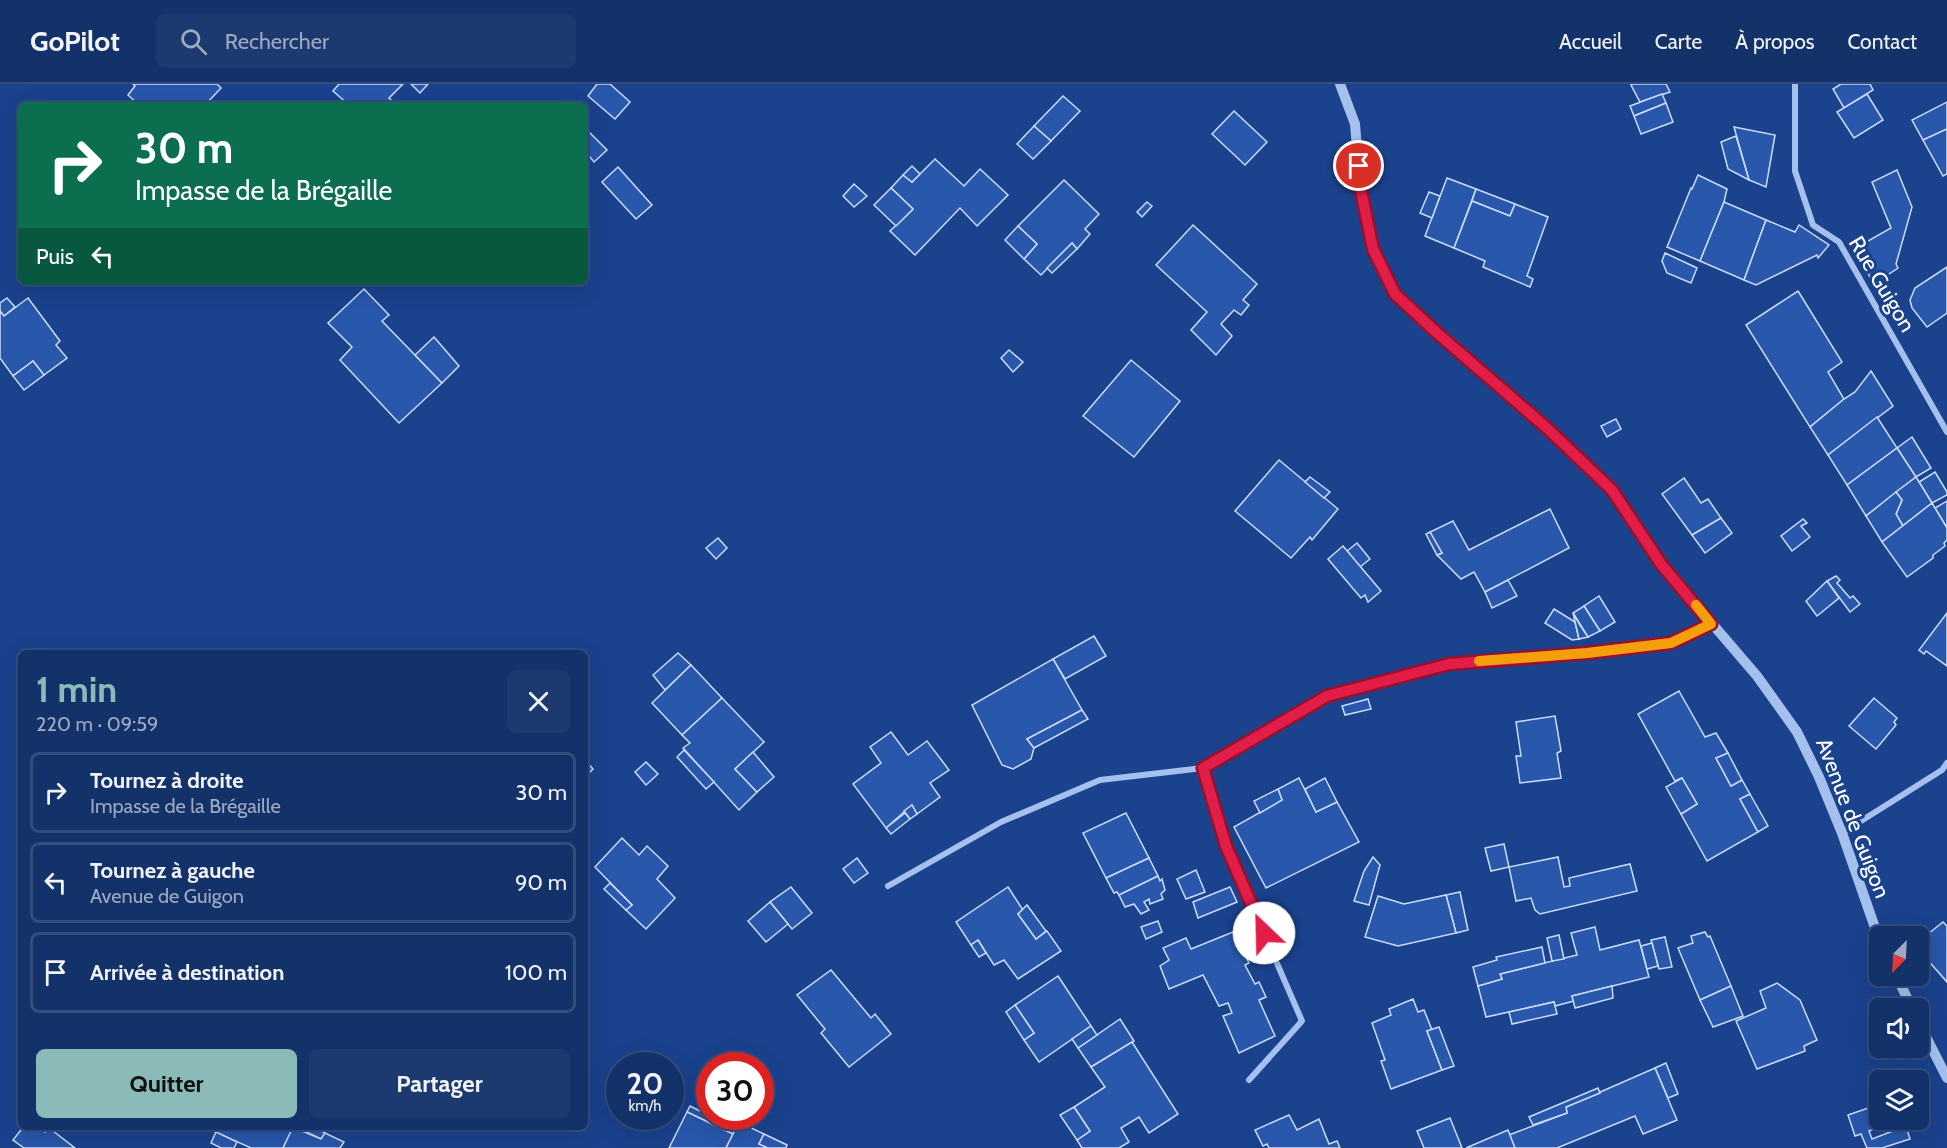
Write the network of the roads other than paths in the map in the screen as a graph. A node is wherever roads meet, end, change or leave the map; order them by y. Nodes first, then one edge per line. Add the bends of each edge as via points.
1 (1340, 84) edge
2 (1795, 84) edge
3 (1947, 432) edge
4 (1711, 624) junction
5 (1947, 763) edge
6 (1203, 768) junction
7 (1842, 833) junction
8 (888, 886) dead end
9 (1874, 926) edge
10 (1929, 1043) edge
11 (1947, 1078) edge
12 (1249, 1080) dead end

1 - 4 street, Avenue de Guigon via 1355,124 1360,186 1373,249 1395,294 1612,490 1661,564
2 - 3 street, Rue Guigon via 1795,171 1814,225 1839,242
4 - 6 street via 1671,643 1449,664 1327,696
4 - 7 street, Avenue de Guigon via 1757,676 1797,732
5 - 7 street via 1942,770
6 - 8 street via 1100,780 1001,822
6 - 12 street via 1226,846 1302,1021
7 - 9 street, Avenue de Guigon
10 - 11 street

